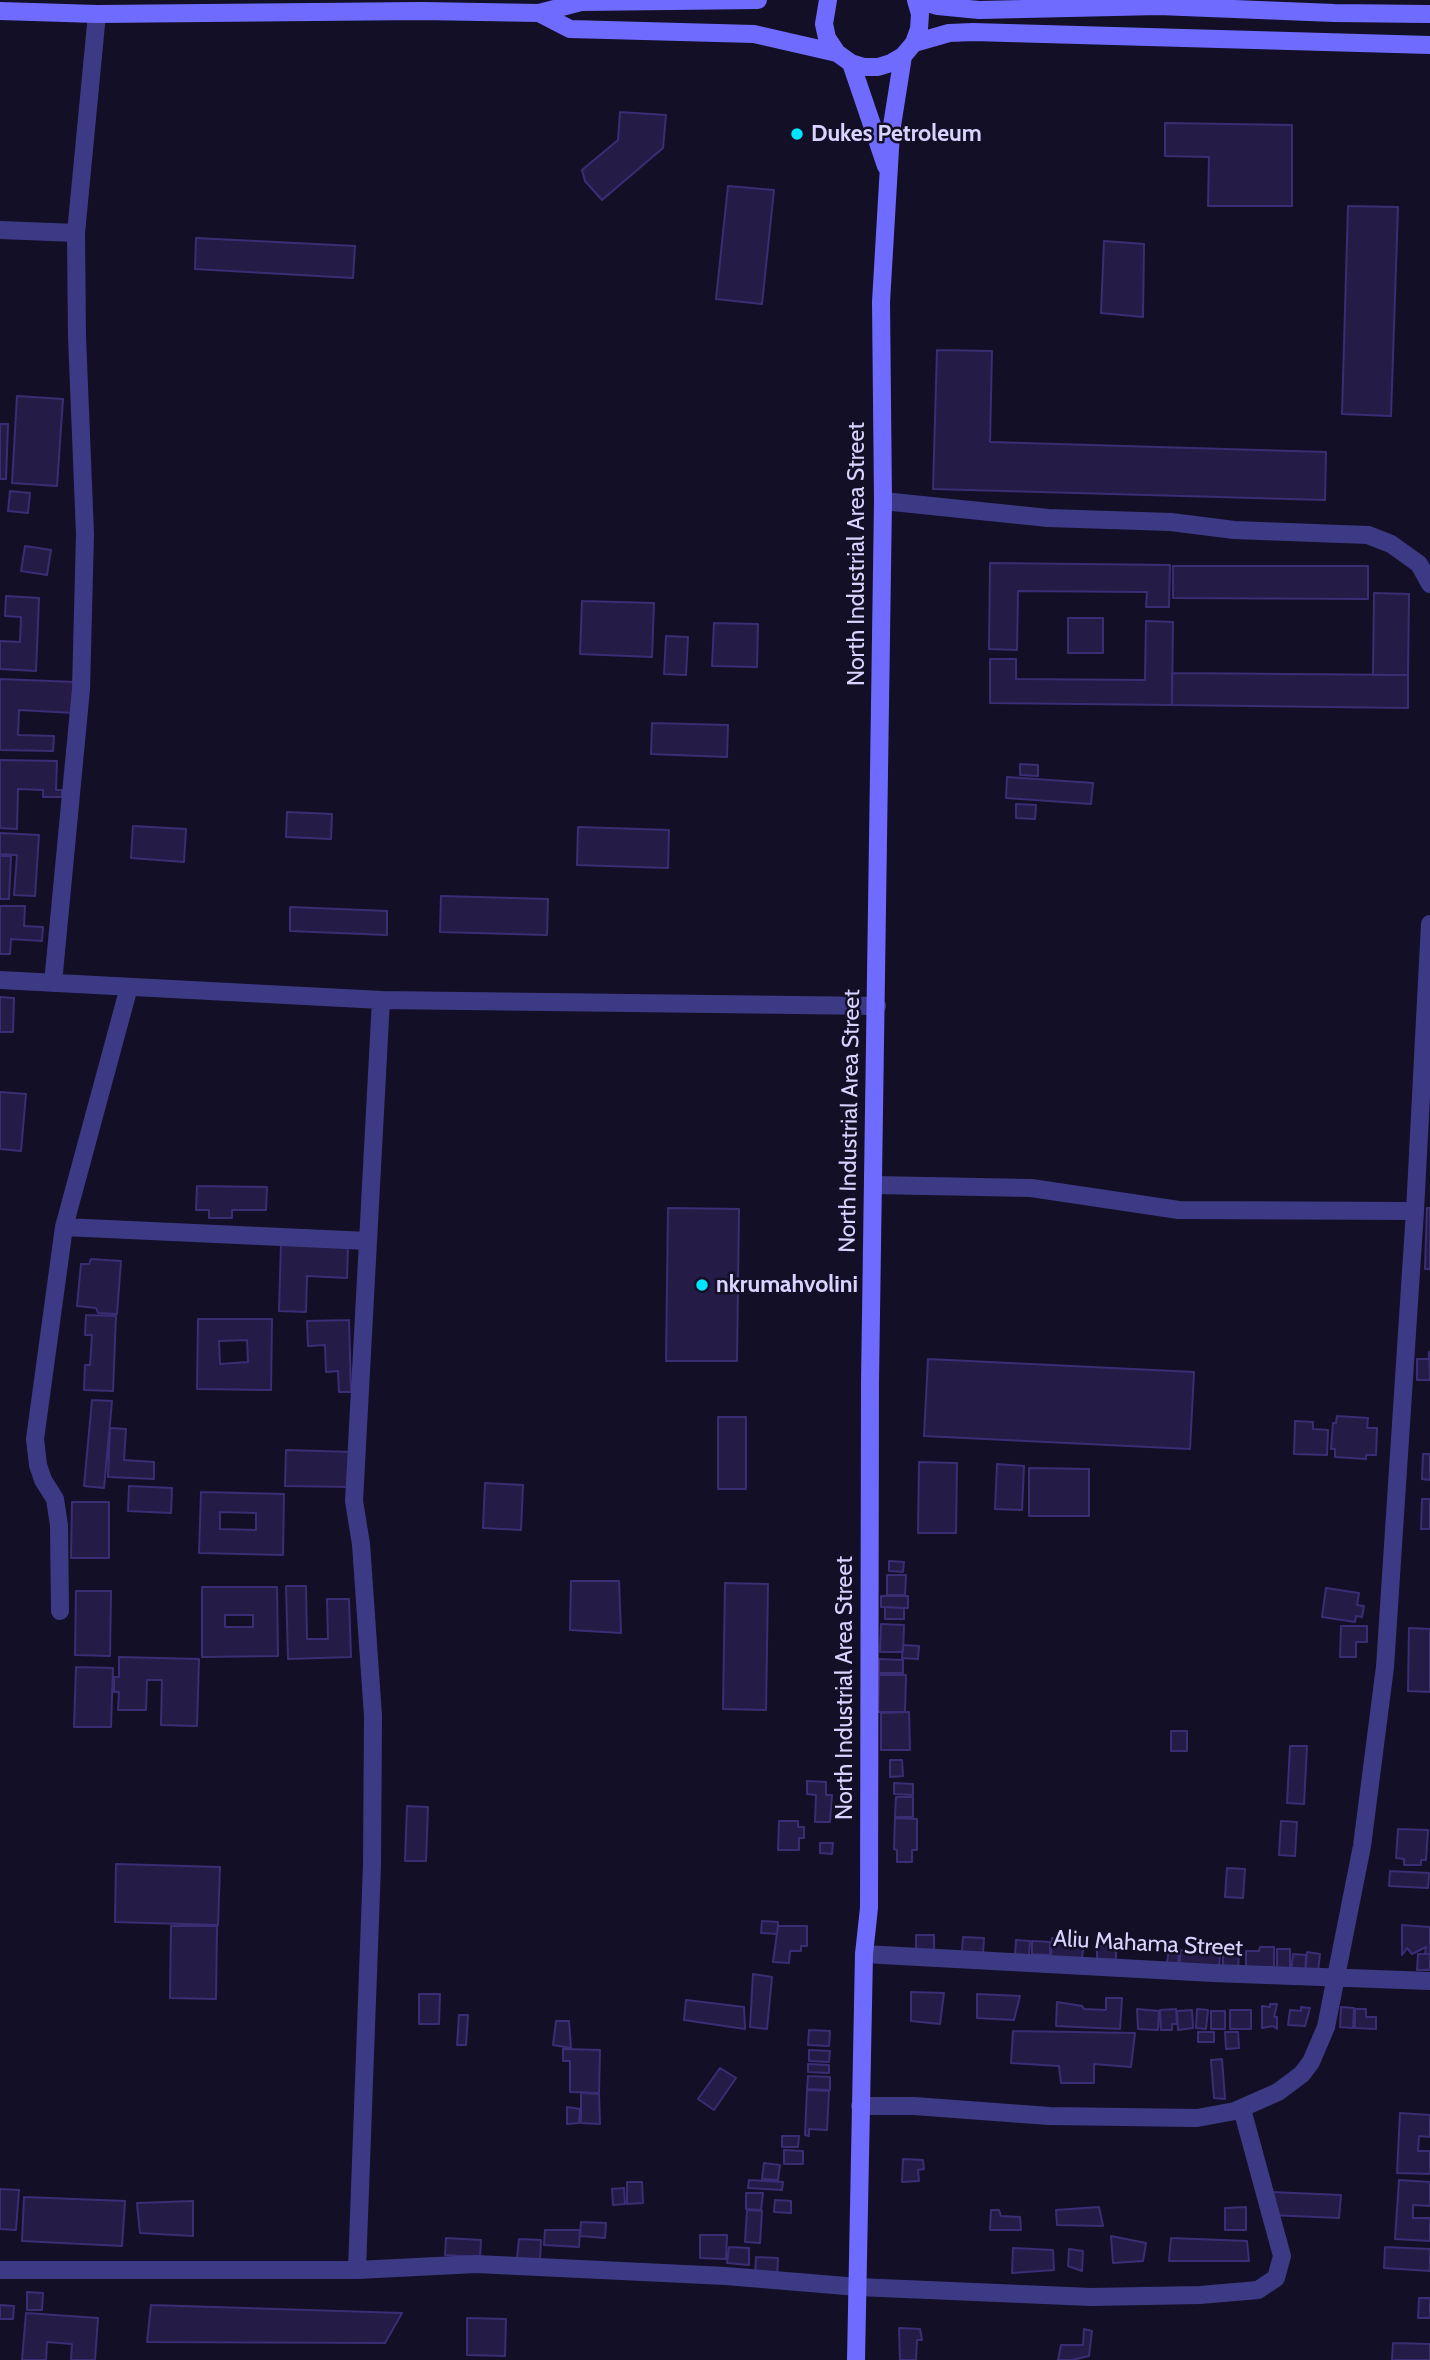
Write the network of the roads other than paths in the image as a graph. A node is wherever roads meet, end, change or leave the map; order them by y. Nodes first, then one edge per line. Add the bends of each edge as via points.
1 (758, 0) edge
2 (828, 0) edge
3 (916, 0) edge
4 (540, 7) edge
5 (0, 11) edge
6 (97, 14) junction
7 (1430, 14) edge
8 (1430, 45) edge
9 (909, 49) junction
10 (844, 58) junction
11 (890, 176) junction
12 (0, 230) edge
13 (76, 233) junction
14 (883, 501) junction
15 (1430, 584) edge
16 (1430, 924) edge
17 (0, 980) edge
18 (53, 983) junction
19 (129, 987) junction
20 (381, 1000) junction
21 (1428, 1003) edge
22 (877, 1006) junction
23 (874, 1185) junction
24 (1415, 1211) junction
25 (64, 1227) junction
26 (368, 1241) junction
27 (60, 1611) dead end
28 (864, 1954) junction
29 (1335, 1978) junction
30 (1430, 1981) edge
31 (860, 2106) junction
32 (1242, 2109) junction
33 (0, 2270) edge
34 (357, 2270) junction
35 (858, 2287) junction
36 (856, 2360) edge

1 - 4 main road via 581,2
2 - 10 main road, North Industrial Area Street via 827,38
3 - 7 main road via 979,10 1160,6
3 - 9 main road, North Industrial Area Street via 919,22
4 - 6 main road
4 - 10 main road via 570,29 754,34
5 - 6 main road
6 - 13 street
8 - 9 main road via 973,32 948,33
9 - 10 main road via 878,67 864,67
9 - 11 main road, North Industrial Area Street via 891,132
10 - 11 main road, North Industrial Area Street
11 - 14 main road, North Industrial Area Street via 881,302
12 - 13 street
13 - 18 street via 85,534 81,676
14 - 15 street via 1048,518 1368,535 1391,544 1419,564
14 - 22 main road, North Industrial Area Street
16 - 21 street
17 - 18 street
18 - 19 street
19 - 20 street
19 - 25 street
20 - 22 street
20 - 26 street
21 - 24 street
22 - 23 main road, North Industrial Area Street
23 - 24 street via 1031,1188 1179,1210
23 - 28 main road, North Industrial Area Street via 869,1908
24 - 29 street via 1384,1681 1362,1846
25 - 26 street
25 - 27 street via 35,1439 38,1465 55,1499 59,1525
26 - 34 street via 354,1501 373,1716
28 - 29 street, Aliu Mahama Street
28 - 31 main road, North Industrial Area Street
29 - 30 street, Aliu Mahama Street
29 - 32 street via 1326,2027 1311,2062 1278,2092
31 - 32 street via 1156,2118 1196,2118
31 - 35 main road, North Industrial Area Street
32 - 35 street via 1282,2256 1276,2278 1258,2290 1091,2297
33 - 34 street
34 - 35 street via 476,2264
35 - 36 main road, North Industrial Area Street

